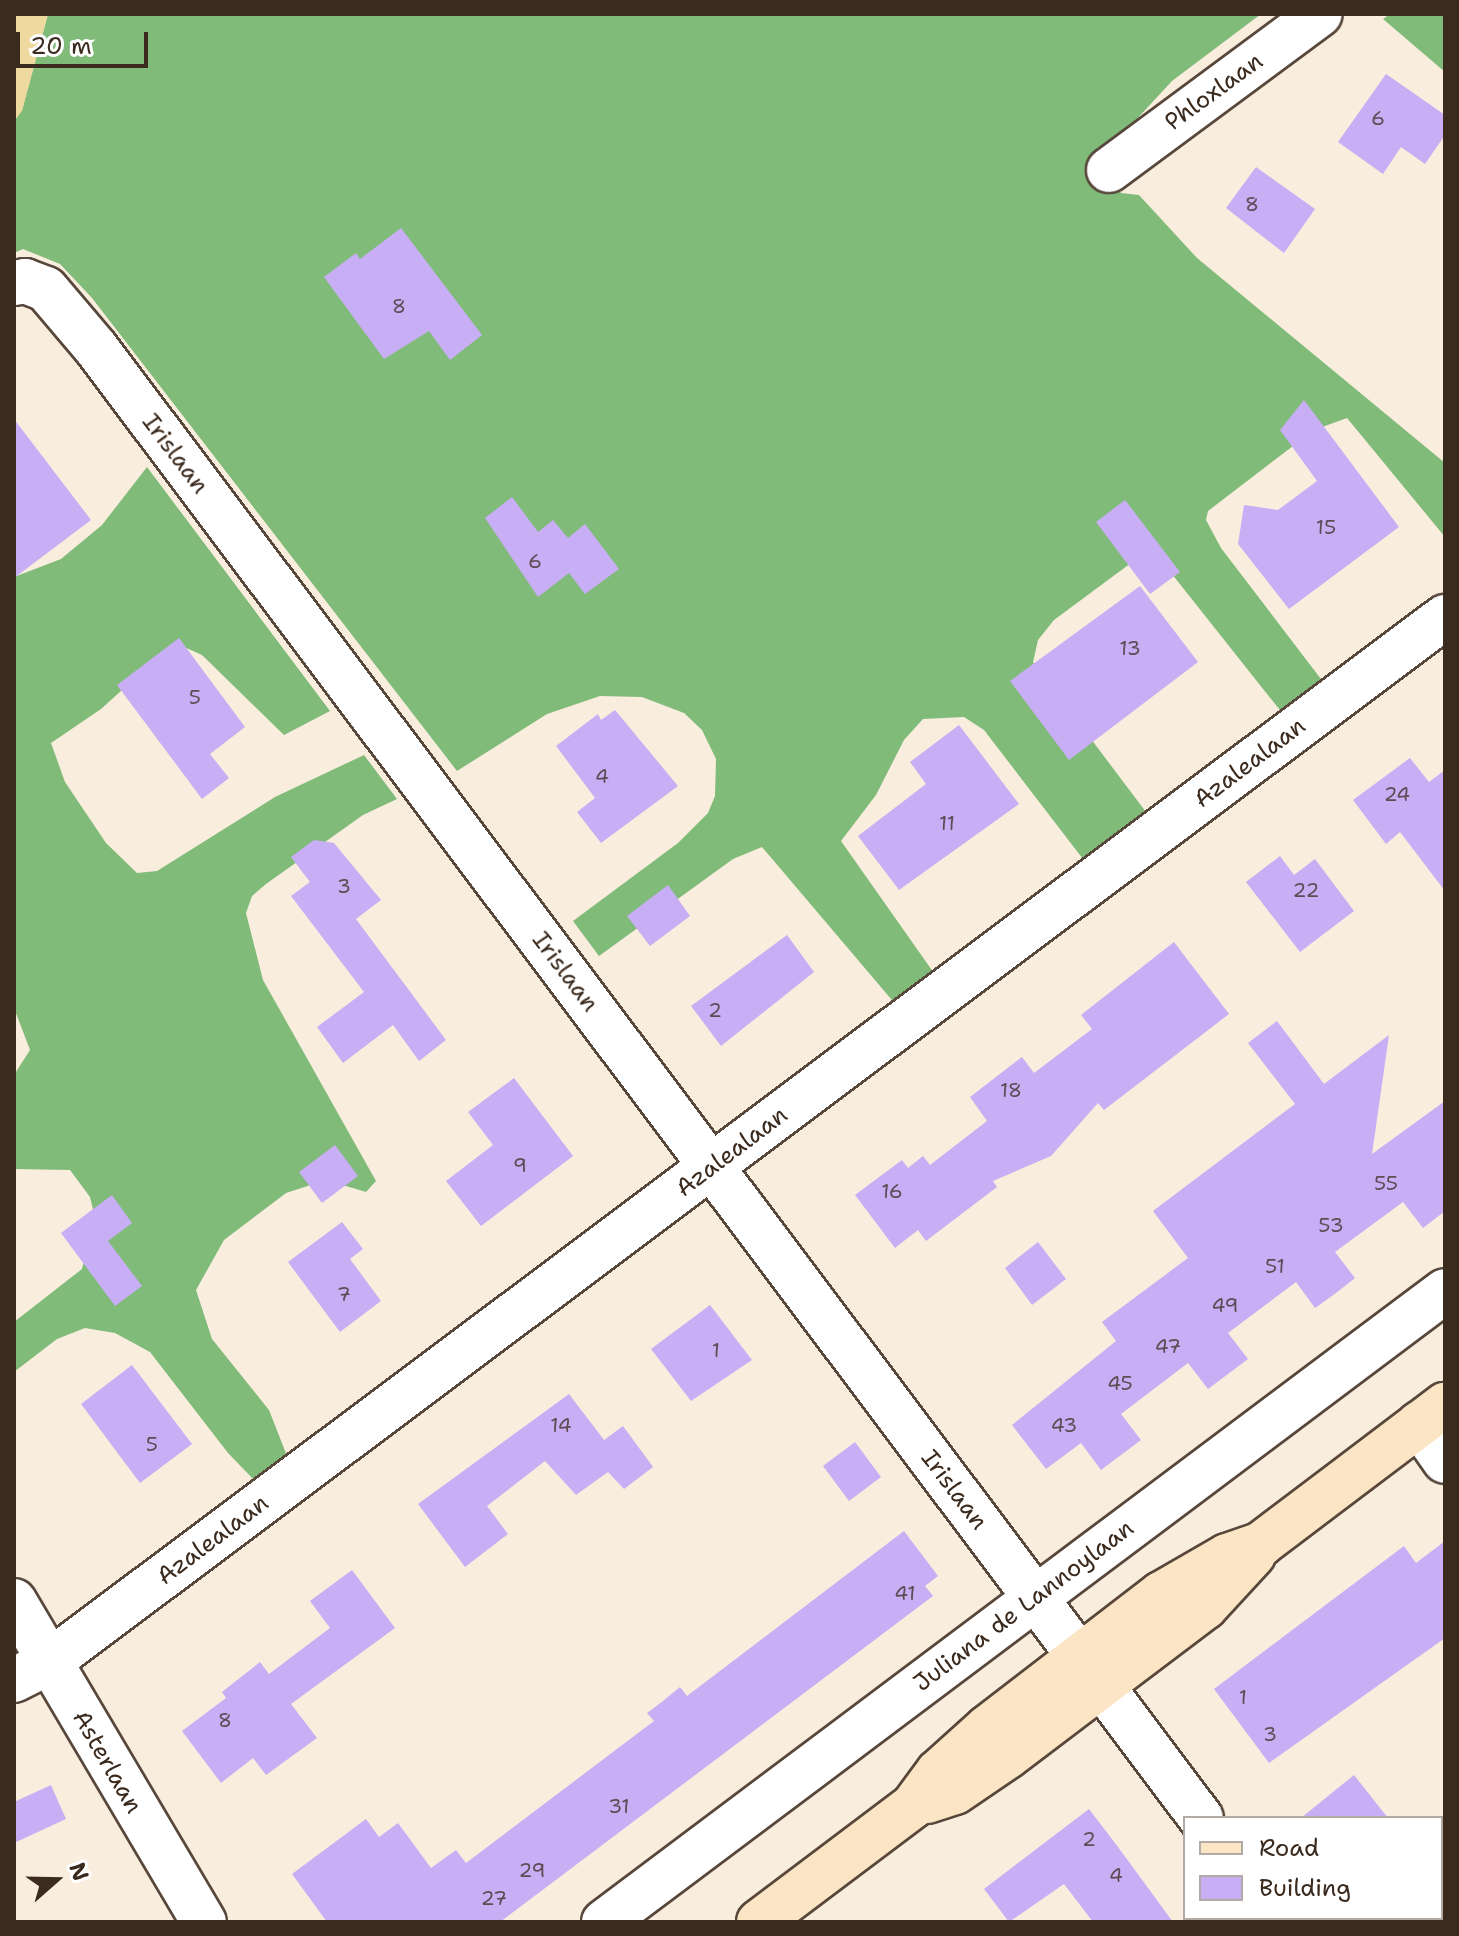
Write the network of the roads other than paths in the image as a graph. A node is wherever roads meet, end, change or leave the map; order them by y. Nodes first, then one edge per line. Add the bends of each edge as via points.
1 (1320, 14) edge
2 (1109, 170) dead end
3 (30, 286) edge
4 (1445, 617) edge
5 (712, 1167) junction
6 (1445, 1291) edge
7 (1432, 1415) edge
8 (1445, 1461) edge
9 (1034, 1598) junction
10 (14, 1601) edge
11 (32, 1671) edge
12 (1089, 1672) junction
13 (1199, 1816) edge
14 (204, 1922) edge
15 (604, 1922) edge
16 (759, 1922) edge

1 - 2 street, Phloxlaan
3 - 5 street, Irislaan
4 - 5 street, Azalealaan
5 - 9 street, Irislaan
5 - 11 street, Azalealaan
6 - 9 street, Juliana de Lannoylaan
7 - 8 street
7 - 12 street via 1261,1544 1227,1556 1161,1594
9 - 12 street, Irislaan
9 - 15 street, Juliana de Lannoylaan
10 - 11 street, Asterlaan
11 - 14 street, Asterlaan
12 - 13 street, Irislaan
12 - 16 street via 987,1728 938,1772 913,1806

